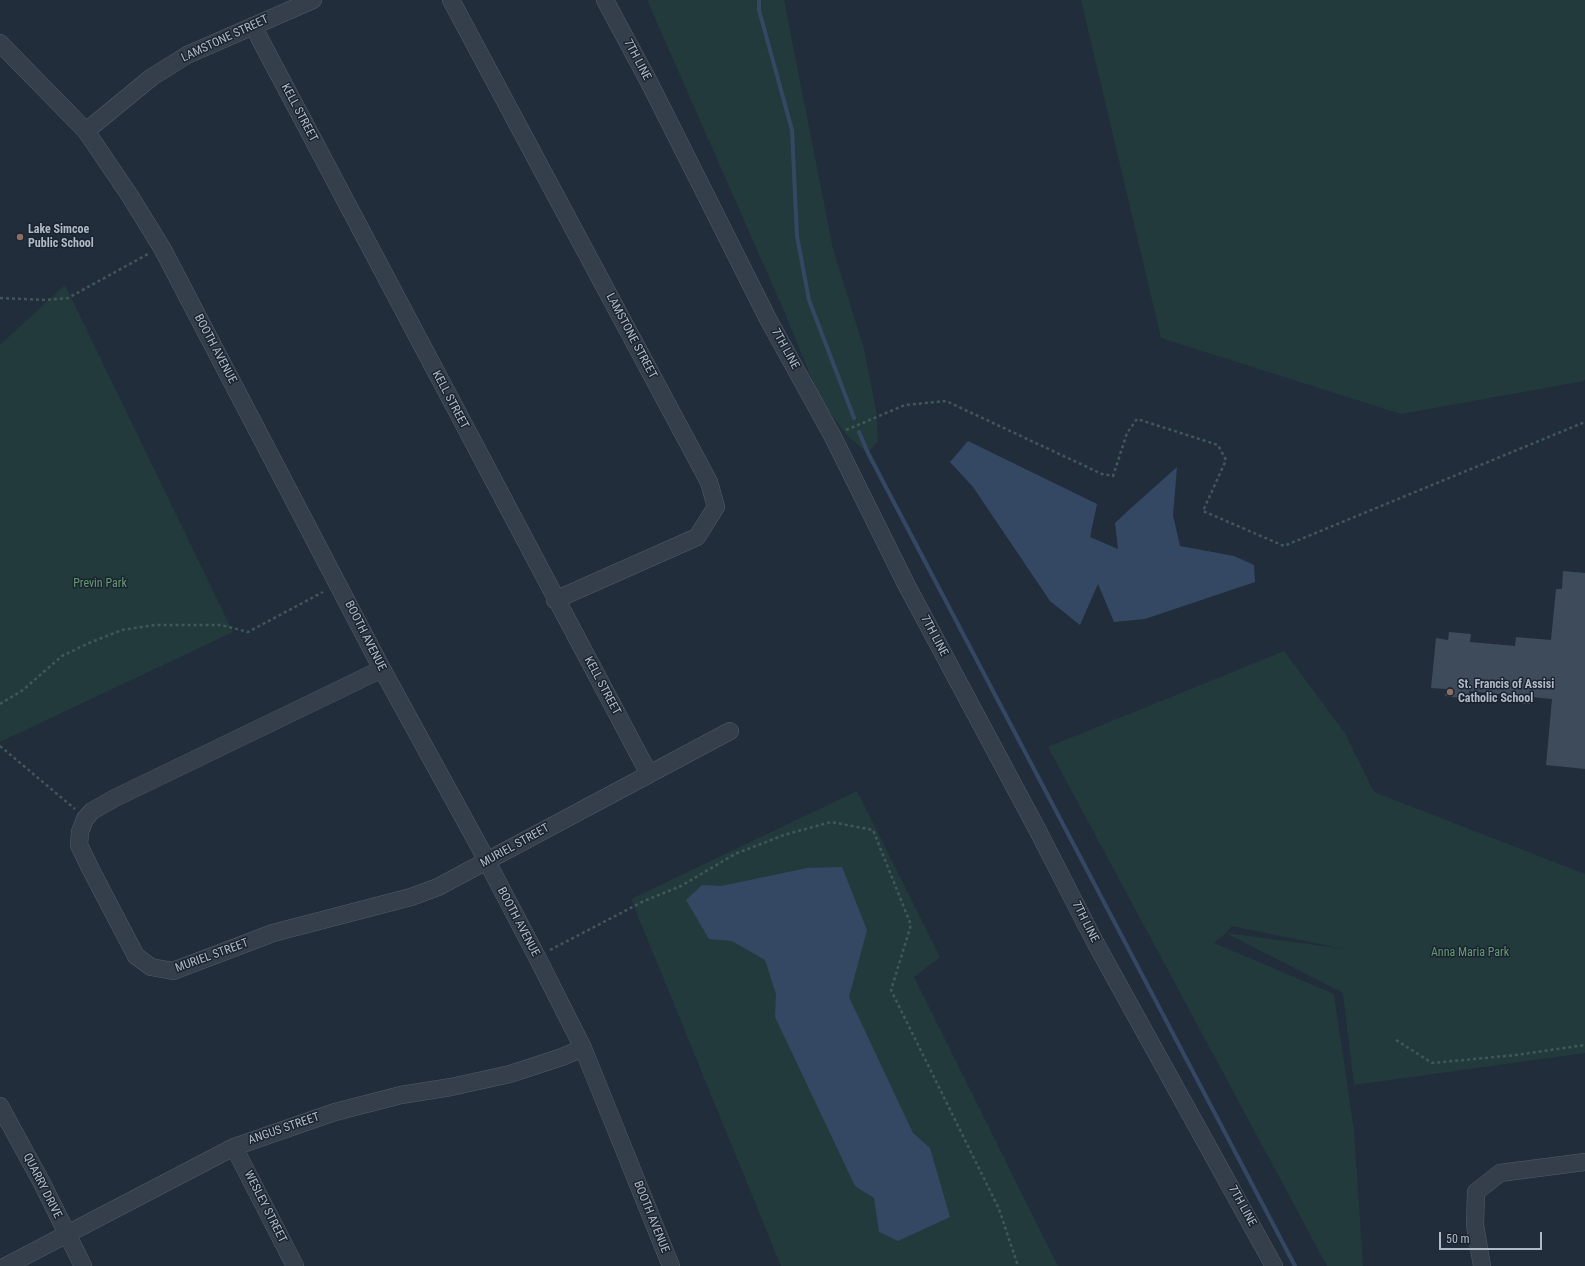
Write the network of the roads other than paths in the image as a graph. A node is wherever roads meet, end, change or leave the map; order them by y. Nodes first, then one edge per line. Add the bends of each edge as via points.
1 (313, 0) edge
2 (451, 0) edge
3 (605, 0) edge
4 (253, 26) junction
5 (0, 43) edge
6 (86, 131) junction
7 (556, 600) junction
8 (382, 669) junction
9 (730, 731) dead end
10 (648, 774) junction
11 (487, 862) junction
12 (583, 1048) junction
13 (0, 1106) edge
14 (234, 1147) junction
15 (1585, 1162) edge
16 (67, 1235) junction
17 (1268, 1264) edge
18 (6, 1266) edge
19 (83, 1266) edge
20 (295, 1266) edge
21 (671, 1266) edge
22 (1482, 1266) edge

1 - 4 street, LAMSTONE STREET
2 - 7 street, LAMSTONE STREET via 709,482 716,507 697,537
3 - 17 street, 7TH LINE via 768,318 832,435 906,584
4 - 6 street, LAMSTONE STREET via 187,55 152,77
4 - 7 street, KELL STREET
5 - 6 street, BOOTH AVENUE
6 - 8 street, BOOTH AVENUE via 162,248
7 - 10 street, KELL STREET
8 - 11 street, BOOTH AVENUE
8 - 11 street, MURIEL STREET via 115,798 92,811 85,819 79,845 136,956 151,967 173,972 273,933 411,897 438,887
9 - 10 street, MURIEL STREET
10 - 11 street, MURIEL STREET
11 - 12 street, BOOTH AVENUE
12 - 14 street, ANGUS STREET via 510,1074 401,1095 335,1112
12 - 21 street, BOOTH AVENUE
13 - 16 street, QUARRY DRIVE
14 - 16 street, ANGUS STREET
14 - 20 street, WESLEY STREET
15 - 22 street via 1500,1173 1476,1192 1475,1225
16 - 18 street, ANGUS STREET
16 - 19 street, QUARRY DRIVE

